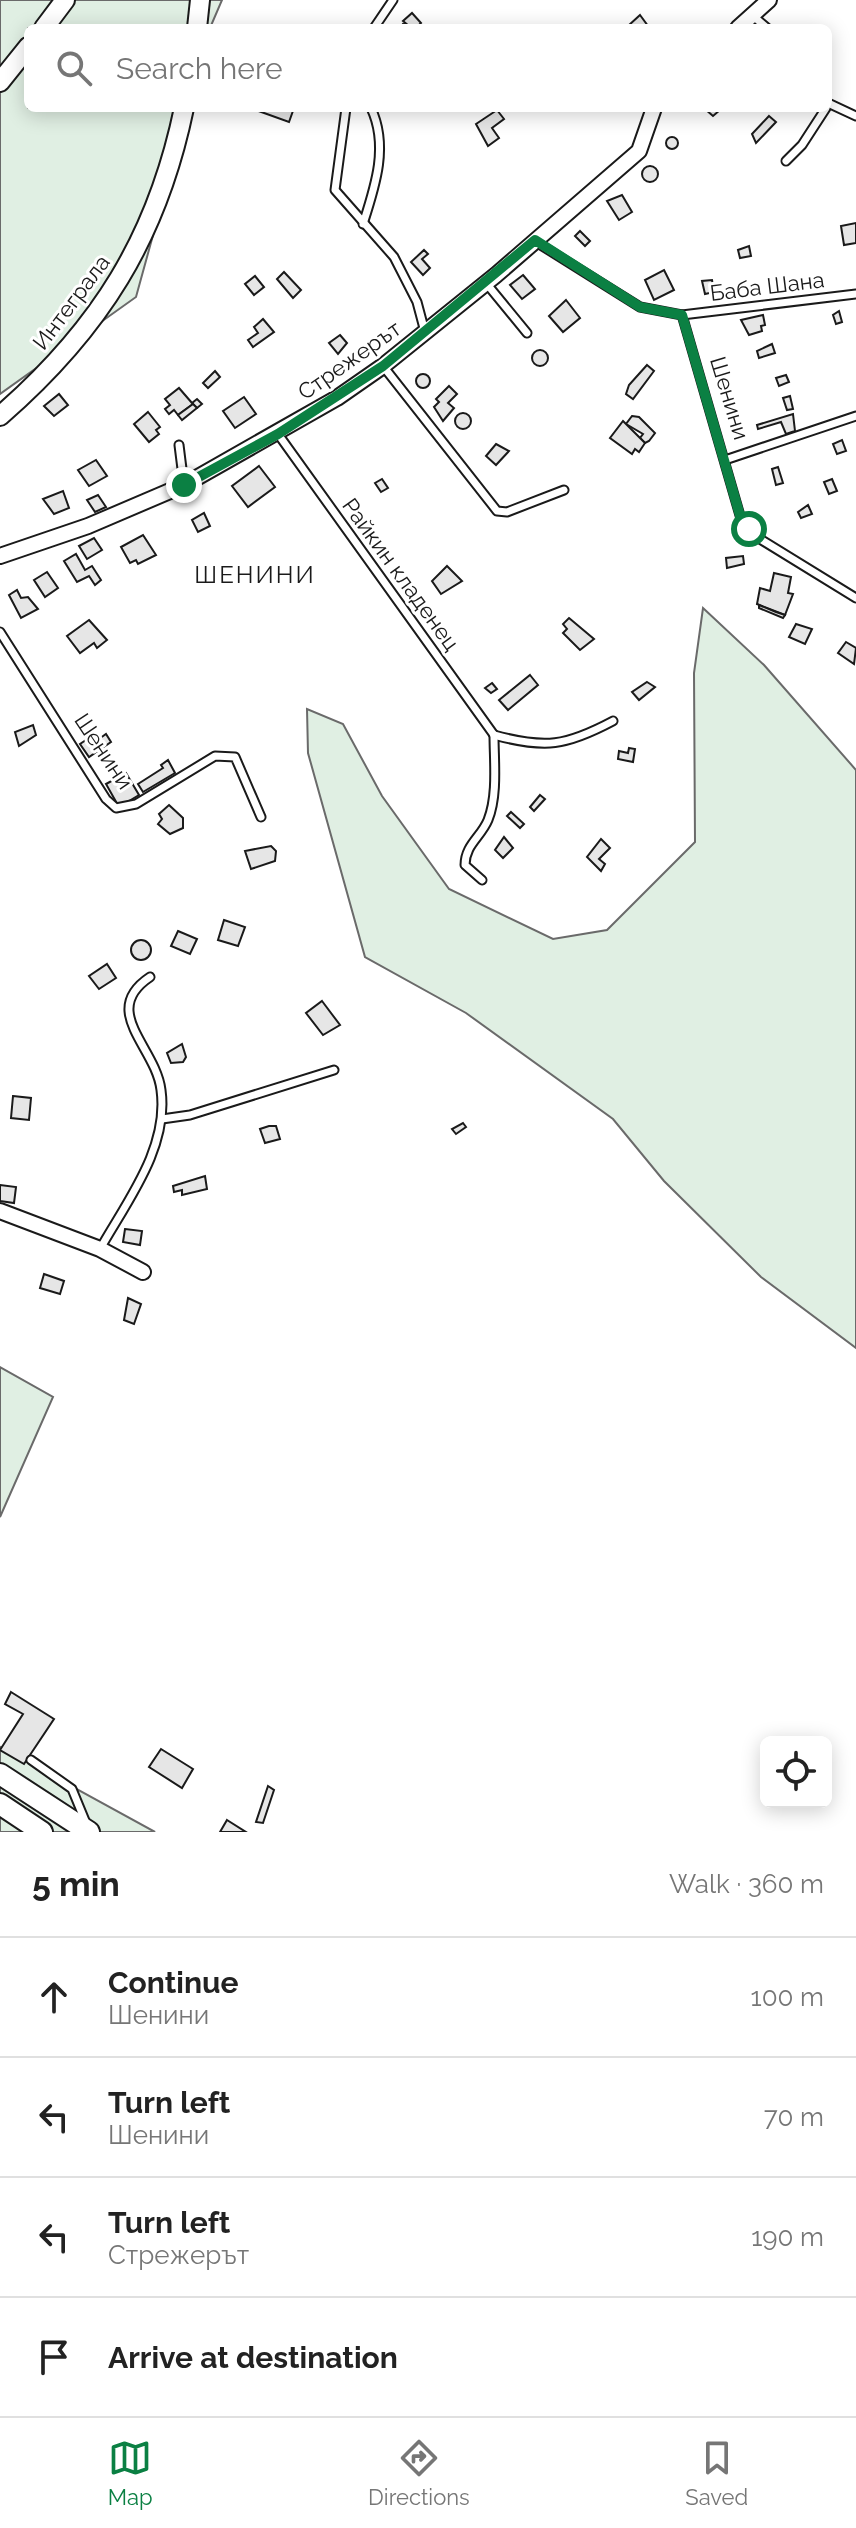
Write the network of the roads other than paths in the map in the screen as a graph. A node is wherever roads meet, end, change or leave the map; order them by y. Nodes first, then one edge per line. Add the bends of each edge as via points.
1 (65, 0) edge
2 (200, 0) edge
3 (393, 0) edge
4 (769, 0) edge
5 (752, 15) junction
6 (47, 24) edge
7 (197, 24) edge
8 (377, 24) edge
9 (742, 24) edge
10 (762, 24) edge
11 (24, 52) edge
12 (0, 82) edge
13 (832, 107) edge
14 (183, 112) edge
15 (345, 112) edge
16 (373, 112) edge
17 (653, 112) edge
18 (823, 112) edge
19 (856, 116) edge
20 (786, 161) dead end
21 (363, 224) junction
22 (535, 240) junction
23 (486, 283) junction
24 (856, 294) edge
25 (682, 315) junction
26 (425, 332) junction
27 (527, 333) dead end
28 (383, 366) junction
29 (0, 416) edge
30 (856, 416) edge
31 (278, 434) junction
32 (179, 445) dead end
33 (725, 460) junction
34 (184, 485) junction
35 (564, 490) dead end
36 (0, 556) edge
37 (856, 598) edge
38 (0, 632) edge
39 (613, 721) dead end
40 (494, 735) junction
41 (261, 817) dead end
42 (482, 880) dead end
43 (150, 977) dead end
44 (334, 1070) dead end
45 (162, 1119) junction
46 (0, 1211) edge
47 (100, 1249) junction
48 (143, 1272) dead end
49 (31, 1760) dead end
50 (0, 1774) edge
51 (0, 1804) edge
52 (42, 1832) edge
53 (90, 1832) edge

1 - 6 street
2 - 7 street
3 - 8 lane
4 - 5 street
5 - 9 street
5 - 10 lane
11 - 12 street
13 - 19 lane
14 - 29 street, Интеграла via 157,206 116,289 60,360
15 - 21 lane via 335,190
16 - 21 lane via 379,165
17 - 22 street, Стрежерът via 639,151
18 - 20 lane
21 - 26 lane via 394,257 417,302
22 - 23 street, Стрежерът
22 - 25 lane via 640,307
23 - 26 street, Стрежерът
23 - 27 lane
24 - 25 lane, Баба Шана
25 - 33 lane, Шенини
26 - 28 street, Стрежерът
28 - 31 street, Стрежерът
28 - 35 lane via 497,511
30 - 33 lane
31 - 34 street, Стрежерът
31 - 40 lane, Райкин кладенец
32 - 34 lane
33 - 37 lane, Шенини via 741,519 749,529
34 - 36 street, Стрежерът
38 - 41 lane, Шенини via 116,808 136,804 215,756 227,754 235,757
39 - 40 lane via 580,738 534,746
40 - 42 lane via 488,820 465,857 465,865
43 - 45 lane via 133,989 129,1013 161,1087
44 - 45 lane
45 - 47 lane via 154,1151
46 - 47 street
47 - 48 street
49 - 53 lane via 72,1789
50 - 53 main road
51 - 52 main road

